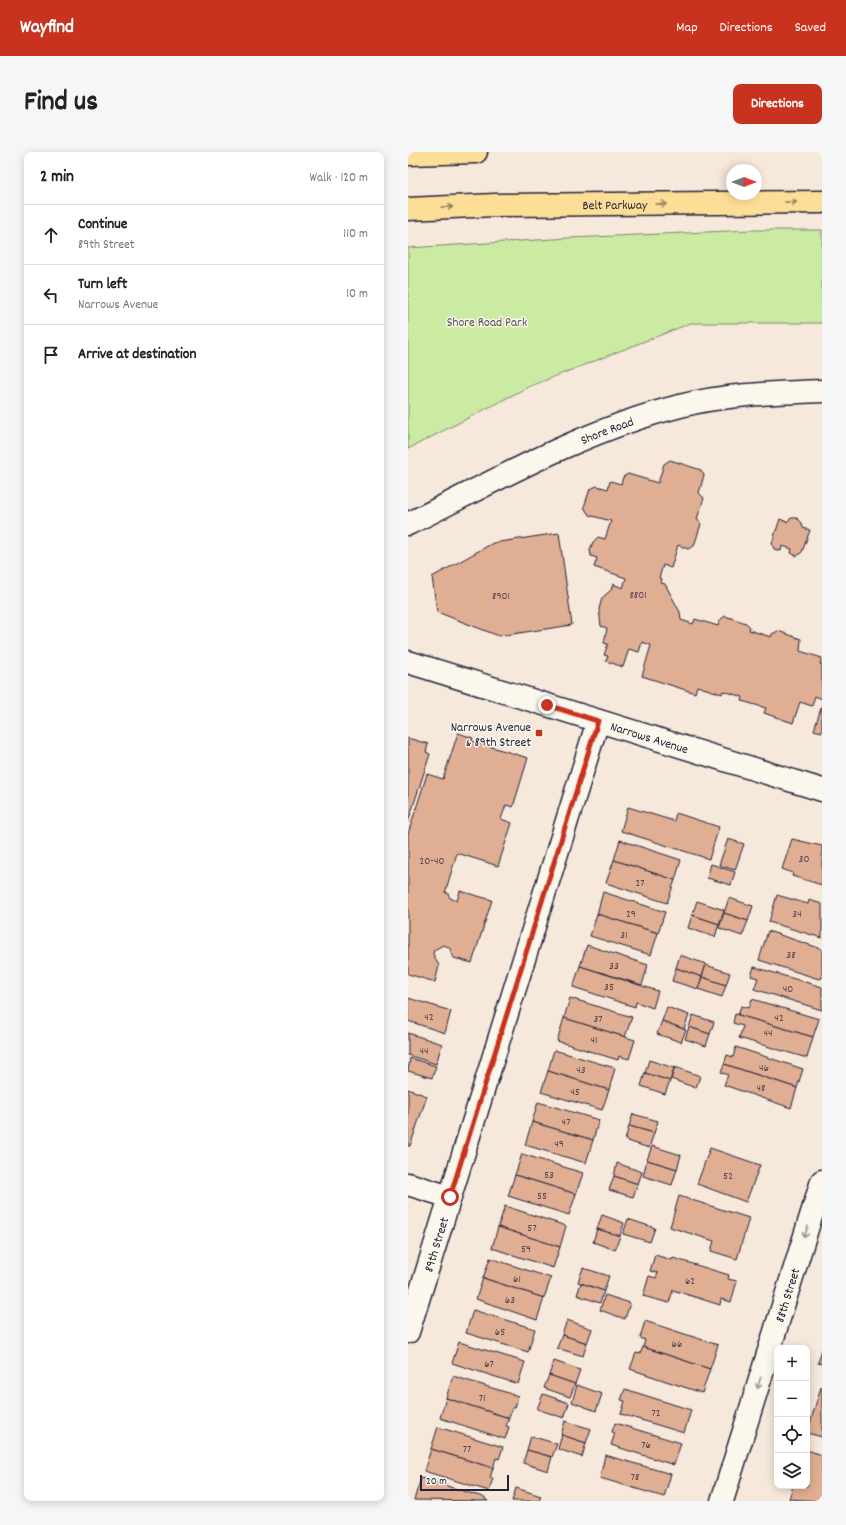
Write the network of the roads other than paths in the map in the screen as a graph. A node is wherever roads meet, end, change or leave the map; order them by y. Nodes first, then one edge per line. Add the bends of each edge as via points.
1 (476, 152) edge
2 (408, 154) edge
3 (822, 202) edge
4 (408, 209) edge
5 (822, 391) edge
6 (408, 524) edge
7 (408, 662) edge
8 (598, 721) junction
9 (822, 790) edge
10 (822, 1181) edge
11 (408, 1184) edge
12 (450, 1197) junction
13 (408, 1332) edge
14 (722, 1501) edge

1 - 2 highway
4 -> 3 highway, Belt Parkway
5 - 6 street, Shore Road via 744,395 682,405 628,420 563,447
7 - 8 street, Narrows Avenue
8 - 9 street, Narrows Avenue
8 - 12 street, 89th Street
10 -> 14 street, 88th Street
11 - 12 street
12 - 13 street, 89th Street

